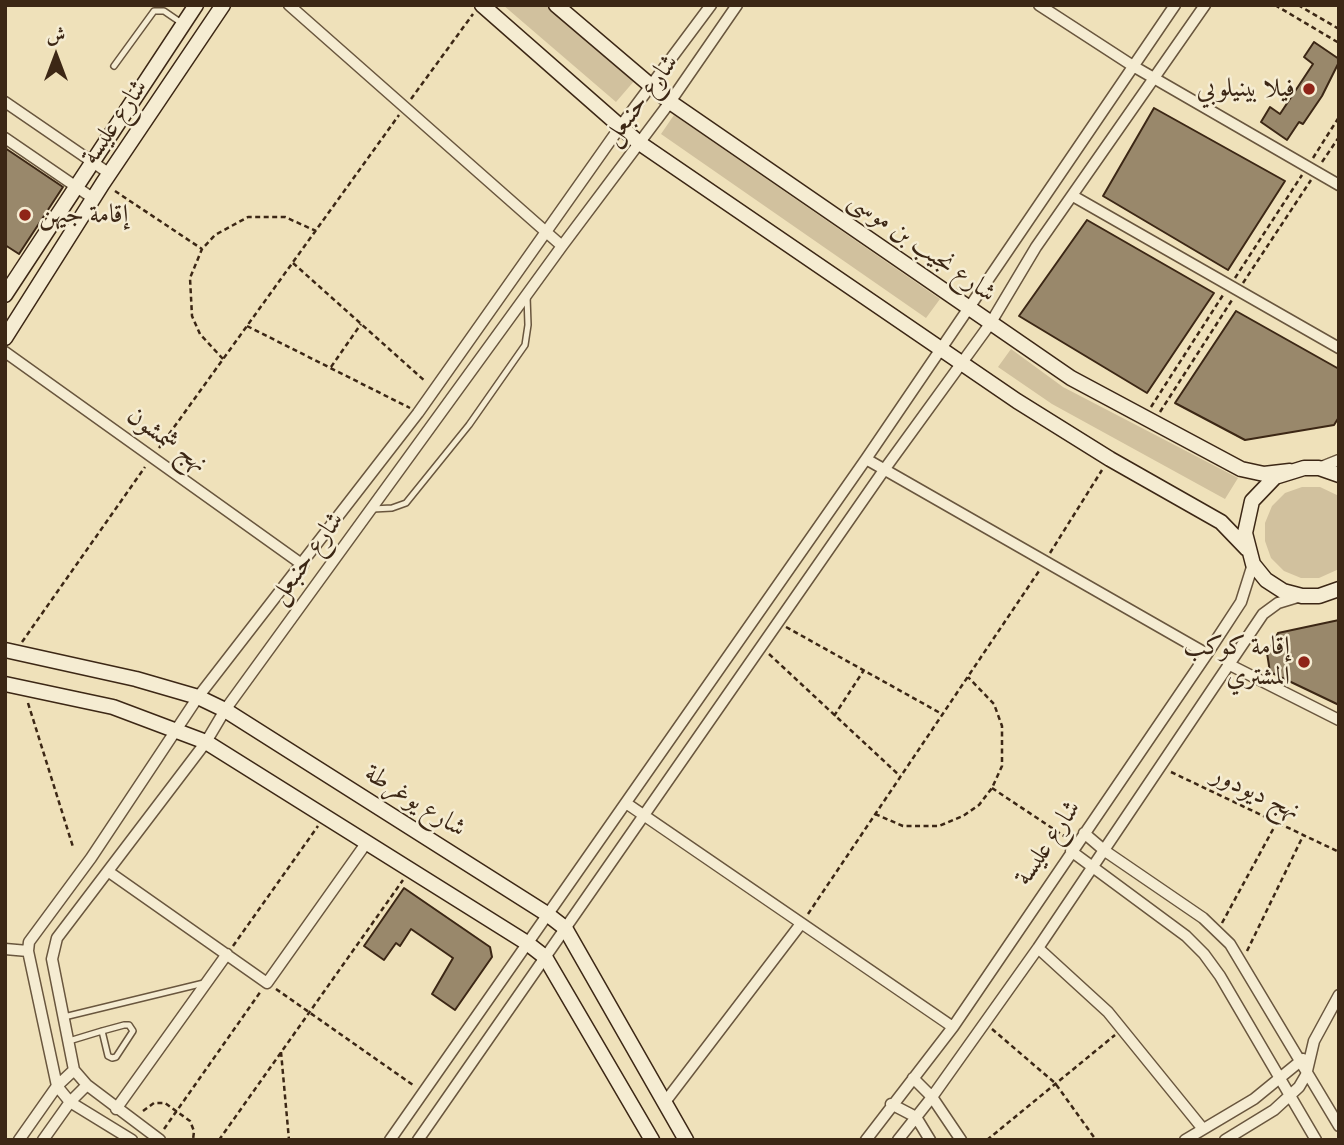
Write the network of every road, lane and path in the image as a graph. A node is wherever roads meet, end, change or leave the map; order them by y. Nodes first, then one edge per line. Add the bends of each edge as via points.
1 (223, 5) edge
2 (289, 5) edge
3 (481, 5) edge
4 (556, 5) edge
5 (711, 5) edge
6 (737, 5) edge
7 (1039, 5) edge
8 (1175, 5) edge
9 (1205, 5) edge
10 (1275, 5) edge
11 (1298, 5) edge
12 (188, 12) edge
13 (1339, 29) edge
14 (1339, 43) edge
15 (114, 66) dead end
16 (1133, 66) junction
17 (1155, 77) junction
18 (652, 86) junction
19 (5, 102) edge
20 (670, 102) junction
21 (406, 106) junction
22 (1339, 117) edge
23 (620, 127) junction
24 (1339, 136) edge
25 (5, 138) edge
26 (638, 142) junction
27 (91, 161) junction
28 (1311, 170) junction
29 (107, 178) junction
30 (1339, 185) edge
31 (76, 187) junction
32 (1073, 196) junction
33 (94, 200) junction
34 (316, 231) junction
35 (547, 233) junction
36 (562, 246) junction
37 (202, 249) junction
38 (293, 263) junction
39 (1234, 288) junction
40 (527, 294) junction
41 (5, 295) edge
42 (969, 310) junction
43 (361, 324) junction
44 (990, 324) junction
45 (247, 326) junction
46 (5, 338) edge
47 (1339, 348) edge
48 (941, 351) junction
49 (5, 352) edge
50 (223, 359) junction
51 (959, 363) junction
52 (330, 368) junction
53 (434, 389) junction
54 (418, 412) junction
55 (1148, 421) junction
56 (152, 457) junction
57 (866, 459) junction
58 (1110, 459) junction
59 (1339, 460) edge
60 (1319, 468) junction
61 (884, 470) junction
62 (1290, 471) junction
63 (1339, 475) edge
64 (370, 509) junction
65 (1247, 549) junction
66 (1045, 562) junction
67 (1253, 564) junction
68 (303, 565) junction
69 (1337, 591) edge
70 (1302, 596) junction
71 (778, 623) junction
72 (761, 647) junction
73 (10, 651) edge
74 (1207, 654) junction
75 (1228, 664) junction
76 (864, 670) junction
77 (968, 676) junction
78 (5, 684) edge
79 (23, 687) junction
80 (198, 697) junction
81 (225, 710) junction
82 (942, 714) junction
83 (834, 716) junction
84 (1339, 720) edge
85 (178, 729) junction
86 (206, 742) junction
87 (1159, 766) junction
88 (900, 776) junction
89 (992, 788) junction
90 (626, 803) junction
91 (875, 814) junction
92 (326, 815) junction
93 (642, 815) junction
94 (1277, 822) junction
95 (1084, 833) junction
96 (1304, 834) junction
97 (367, 842) junction
98 (74, 847) dead end
99 (1074, 848) junction
100 (1105, 851) junction
101 (1339, 852) edge
102 (1093, 868) junction
103 (411, 869) junction
104 (109, 872) junction
105 (547, 914) junction
106 (800, 925) junction
107 (565, 928) junction
108 (1217, 931) junction
109 (527, 943) junction
110 (1038, 948) junction
111 (5, 949) edge
112 (28, 951) junction
113 (227, 954) junction
114 (545, 957) junction
115 (1241, 963) junction
116 (208, 982) junction
117 (267, 983) junction
118 (1339, 995) edge
119 (309, 1012) junction
120 (64, 1017) junction
121 (984, 1022) junction
122 (953, 1027) junction
123 (1123, 1029) junction
124 (102, 1031) junction
125 (69, 1041) junction
126 (281, 1052) junction
127 (1303, 1059) junction
128 (74, 1070) junction
129 (1306, 1075) junction
130 (913, 1078) junction
131 (1281, 1080) junction
132 (1055, 1083) junction
133 (87, 1085) junction
134 (57, 1086) junction
135 (424, 1092) junction
136 (1290, 1096) junction
137 (932, 1097) junction
138 (70, 1102) junction
139 (665, 1102) junction
140 (891, 1104) junction
141 (116, 1109) junction
142 (176, 1111) junction
143 (916, 1117) junction
144 (135, 1121) junction
145 (1339, 1126) edge
146 (1203, 1129) junction
147 (159, 1139) edge
148 (19, 1140) edge
149 (43, 1140) edge
150 (132, 1140) edge
151 (193, 1140) edge
152 (219, 1140) edge
153 (289, 1140) edge
154 (390, 1140) edge
155 (418, 1140) edge
156 (652, 1140) edge
157 (686, 1140) edge
158 (866, 1140) edge
159 (898, 1140) edge
160 (930, 1140) edge
161 (961, 1140) edge
162 (986, 1140) edge
163 (1096, 1140) edge
164 (1185, 1140) edge
165 (1225, 1140) edge
166 (1316, 1140) edge

1 - 29 street, شارع عليسة
2 - 21 street
3 - 21 path
3 - 23 street
4 - 18 street, شارع نجيب بن موسى
5 - 18 street, شارع حنبعل
6 - 20 street, شارع حنبعل
7 - 16 street
8 - 16 street
9 - 17 street
10 - 14 path
11 - 13 path
12 - 15 lane via 154,11
12 - 27 street, شارع عليسة
16 - 17 street
16 - 42 street
17 - 28 street
17 - 32 street
18 - 20 street, شارع نجيب بن موسى
18 - 23 street, شارع حنبعل
19 - 27 street
20 - 26 street, شارع حنبعل
20 - 42 street, شارع نجيب بن موسى
21 - 34 path
21 - 35 street
22 - 28 path
23 - 26 street
23 - 35 street, شارع حنبعل
24 - 28 path
25 - 31 street
26 - 36 street, شارع حنبعل
26 - 48 street
27 - 29 street
27 - 31 street, شارع عليسة
28 - 30 street
28 - 39 path
28 - 39 path
29 - 33 street, شارع عليسة
29 - 37 path
31 - 33 street
31 - 41 street, شارع عليسة
32 - 39 street
32 - 44 street
33 - 46 street, شارع عليسة
34 - 37 path via 285,217 248,217 215,235
34 - 38 path
35 - 36 street
35 - 53 street, شارع حنبعل
36 - 40 street, شارع حنبعل
37 - 50 path via 190,278 192,316 200,334
38 - 43 path
38 - 45 path
39 - 47 street
39 - 55 path
39 - 55 path
40 - 64 street, شارع حنبعل
40 - 64 lane via 525,345 470,425 406,503
42 - 44 street, شارع نجيب بن موسى
42 - 48 street
43 - 52 path
43 - 53 path
44 - 51 street
44 - 55 street, شارع نجيب بن موسى via 1071,378
45 - 50 path
45 - 52 path
48 - 51 street
48 - 57 street
49 - 56 street, نهج شمشون
50 - 56 path
51 - 58 street
51 - 61 street
52 - 54 path
53 - 54 street, شارع حنبعل
54 - 68 street, شارع حنبعل
55 - 62 street, شارع نجيب بن موسى via 1241,469 1264,474
56 - 68 street, نهج شمشون
56 - 73 path
57 - 61 street
57 - 90 street
58 - 65 street via 1221,522
58 - 66 path
59 - 60 street
60 - 62 street, شارع نجيب بن موسى
60 - 63 street
61 - 66 street
61 - 71 street
62 - 65 street via 1262,488 1252,501 1246,517
64 - 81 street, شارع حنبعل
65 - 67 street
66 - 74 street
66 - 77 path
67 - 70 street via 1274,586
67 - 74 street, شارع عليسة via 1241,602
68 - 80 street, شارع حنبعل
69 - 70 street
70 - 75 street, شارع عليسة via 1278,603 1263,614
71 - 72 street
71 - 76 path
72 - 83 path
72 - 93 street
73 - 80 street, شارع يوغرطة
74 - 95 street, شارع عليسة
75 - 84 street
75 - 87 street, شارع عليسة
76 - 82 path
76 - 83 path
77 - 82 path
77 - 89 path via 994,704 1002,726 1002,766
78 - 79 street
79 - 85 street via 113,707
79 - 98 path
80 - 81 street, شارع يوغرطة
80 - 85 street, شارع حنبعل
81 - 86 street, شارع حنبعل
81 - 105 street, شارع يوغرطة
82 - 88 path
83 - 88 path
85 - 86 street
85 - 112 street, شارع حنبعل via 29,942
86 - 92 street
86 - 104 street, شارع حنبعل
87 - 94 path, نهج ديودور
87 - 100 street, شارع عليسة
88 - 91 path
89 - 91 path via 979,805 939,826 903,826
89 - 99 path
90 - 93 street
90 - 105 street
91 - 106 path
92 - 97 street
92 - 113 path
93 - 106 street
93 - 107 street
94 - 96 path, نهج ديودور
94 - 108 path
95 - 99 street, شارع عليسة
95 - 100 street
96 - 101 path, نهج ديودور
96 - 115 path
97 - 103 street
97 - 117 street
99 - 102 street
99 - 122 street, شارع عليسة
100 - 102 street, شارع عليسة
100 - 108 street
102 - 110 street, شارع عليسة
102 - 131 street via 1204,954
103 - 109 street
103 - 119 path
104 - 113 street
104 - 120 street, شارع حنبعل via 53,949
105 - 107 street, شارع يوغرطة
105 - 109 street
106 - 122 street
106 - 139 street
107 - 114 street
107 - 139 street, شارع يوغرطة
108 - 115 street
109 - 114 street
109 - 135 street
110 - 121 street, شارع عليسة
110 - 123 street
111 - 112 street
112 - 134 street
113 - 116 street
113 - 117 street
114 - 155 street
114 - 156 street
115 - 127 street
116 - 120 lane
116 - 141 street
117 - 119 path
117 - 142 path
118 - 127 street
119 - 126 path
119 - 135 path
120 - 125 street, شارع حنبعل
121 - 132 path
121 - 137 street, شارع عليسة
122 - 130 street, شارع عليسة
123 - 132 path
123 - 146 street
124 - 124 lane via 124,1025 133,1031 112,1058
124 - 125 lane
125 - 128 street, شارع حنبعل
126 - 152 path
126 - 153 path
127 - 129 street
127 - 131 street
128 - 133 street
128 - 134 street
129 - 136 street
129 - 145 street
130 - 137 street
130 - 140 street, شارع عليسة
131 - 136 street
131 - 146 street
132 - 162 path
132 - 163 path
133 - 138 street
133 - 141 street
134 - 138 street
134 - 148 street
135 - 154 street
136 - 165 street
136 - 166 street
137 - 143 street, شارع عليسة
137 - 161 street
138 - 149 street
138 - 150 street
139 - 157 street, شارع يوغرطة
140 - 143 street
140 - 158 street, شارع عليسة
141 - 144 street
142 - 144 path via 165,1103 154,1103
142 - 147 path
142 - 151 path via 190,1121
143 - 159 street, شارع عليسة
143 - 160 street
144 - 147 street
146 - 164 street

